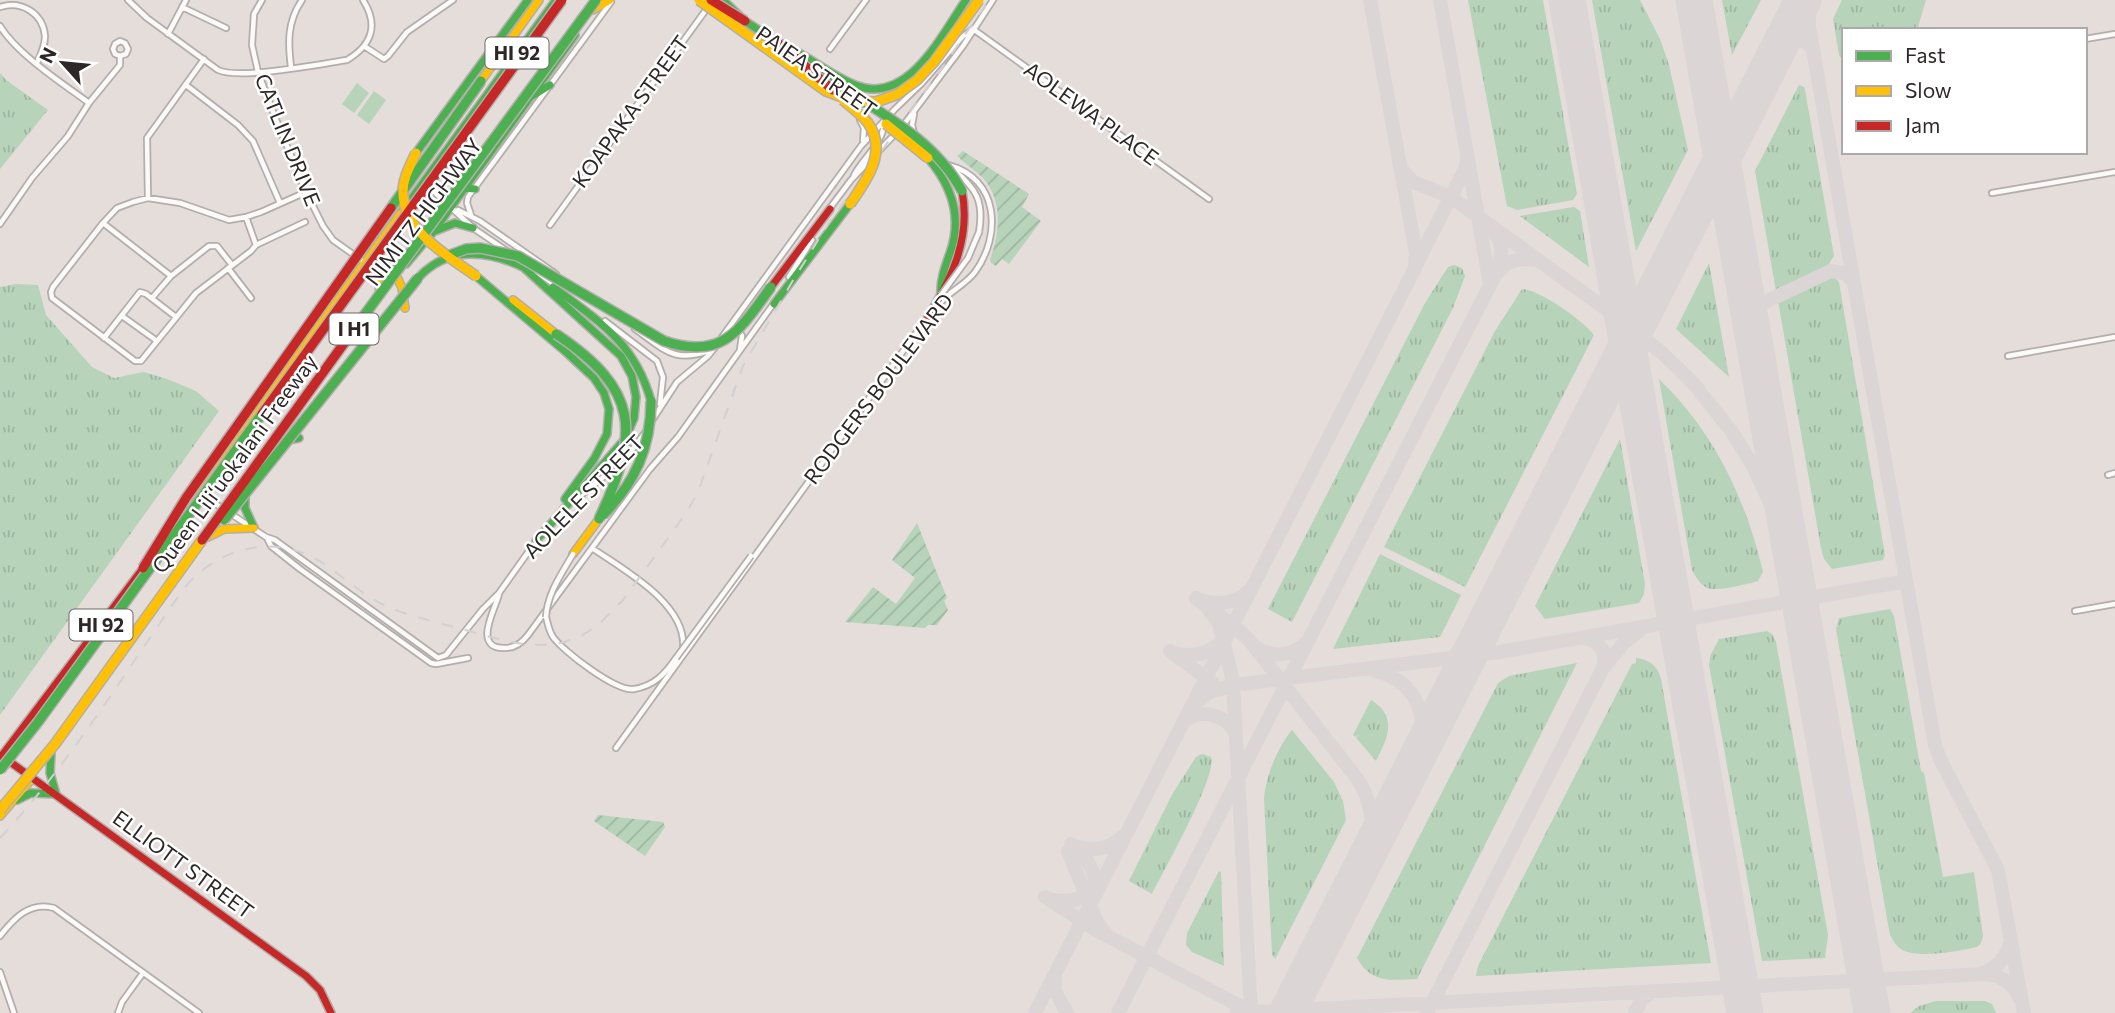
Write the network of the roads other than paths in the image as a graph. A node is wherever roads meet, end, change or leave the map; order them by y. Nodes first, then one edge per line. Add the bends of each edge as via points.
1 (128, 0) edge
2 (186, 0) edge
3 (262, 0) edge
4 (302, 0) edge
5 (363, 0) edge
6 (453, 0) edge
7 (528, 0) edge
8 (539, 0) edge
9 (556, 0) edge
10 (562, 0) edge
11 (598, 0) edge
12 (611, 0) edge
13 (699, 0) edge
14 (713, 0) edge
15 (723, 0) edge
16 (866, 0) edge
17 (966, 0) edge
18 (979, 0) edge
19 (993, 0) edge
20 (0, 7) edge
21 (182, 7) junction
22 (593, 10) junction
23 (745, 21) junction
24 (0, 26) edge
25 (226, 29) dead end
26 (972, 29) junction
27 (168, 34) junction
28 (2115, 34) edge
29 (2087, 39) edge
30 (778, 43) junction
31 (364, 46) junction
32 (830, 49) dead end
33 (120, 56) dead end
34 (204, 60) junction
35 (37, 63) junction
36 (291, 67) junction
37 (258, 72) junction
38 (186, 85) junction
39 (550, 85) junction
40 (840, 88) junction
41 (531, 96) junction
42 (89, 103) junction
43 (915, 110) junction
44 (884, 120) junction
45 (511, 124) junction
46 (899, 130) junction
47 (512, 139) junction
48 (920, 145) junction
49 (861, 146) junction
50 (948, 165) junction
51 (2115, 172) edge
52 (852, 180) junction
53 (424, 182) junction
54 (464, 188) junction
55 (475, 189) junction
56 (306, 192) junction
57 (1992, 194) dead end
58 (148, 198) junction
59 (1209, 199) dead end
60 (280, 204) junction
61 (453, 207) junction
62 (830, 209) junction
63 (472, 216) junction
64 (246, 217) junction
65 (305, 222) dead end
66 (103, 223) junction
67 (0, 224) edge
68 (550, 225) dead end
69 (473, 228) junction
70 (432, 232) junction
71 (256, 245) junction
72 (353, 254) junction
73 (445, 257) junction
74 (364, 262) junction
75 (230, 266) junction
76 (404, 267) junction
77 (523, 267) junction
78 (356, 272) junction
79 (171, 276) junction
80 (397, 276) junction
81 (477, 276) junction
82 (402, 288) junction
83 (419, 292) dead end
84 (941, 295) junction
85 (152, 298) junction
86 (251, 298) dead end
87 (377, 303) junction
88 (774, 304) junction
89 (405, 308) dead end
90 (122, 316) junction
91 (176, 317) junction
92 (928, 317) junction
93 (733, 322) junction
94 (2115, 337) edge
95 (104, 338) junction
96 (157, 341) junction
97 (713, 350) junction
98 (739, 353) junction
99 (2008, 356) dead end
100 (657, 411) junction
101 (299, 438) dead end
102 (274, 446) junction
103 (2115, 473) edge
104 (2108, 475) dead end
105 (246, 486) junction
106 (199, 491) junction
107 (227, 512) junction
108 (599, 519) junction
109 (254, 528) junction
110 (208, 537) junction
111 (266, 537) junction
112 (536, 541) junction
113 (592, 548) junction
114 (573, 554) joint
115 (324, 577) junction
116 (320, 582) junction
117 (499, 593) junction
118 (2115, 604) edge
119 (2075, 611) dead end
120 (109, 623) junction
121 (422, 647) junction
122 (414, 651) junction
123 (683, 654) junction
124 (468, 658) dead end
125 (116, 660) junction
126 (615, 748) dead end
127 (51, 754) junction
128 (1, 757) edge
129 (0, 770) edge
130 (33, 777) junction
131 (56, 794) junction
132 (13, 802) junction
133 (0, 810) edge
134 (0, 816) edge
135 (0, 936) edge
136 (0, 972) edge
137 (143, 973) junction
138 (14, 1013) edge
139 (118, 1013) edge
140 (199, 1013) edge
141 (331, 1013) edge

1 - 27 street
2 - 21 street
3 - 37 street, CATLIN DRIVE via 254,14 252,35
4 - 36 street via 290,25
5 - 31 street via 373,29
6 - 31 street via 407,32 384,59
7 - 81 main road, bridge via 416,153 402,185 403,202 415,228
8 - 120 main road, bridge via 186,498
9 - 53 main road, NIMITZ HIGHWAY / HI 92
10 - 120 main road, Queen Liliʻuokalani Freeway / I H1, bridge
11 - 22 main road, NIMITZ HIGHWAY / HI 92
11 - 125 main road, Queen Liliʻuokalani Freeway / I H1, bridge
12 - 22 main road
12 - 39 street
13 - 18 main road, bridge via 827,92 869,103 893,97 919,81
14 - 23 main road, bridge
14 - 40 street, PAIEA STREET
14 - 68 street, KOAPAKA STREET
15 - 23 main road, bridge
16 - 32 street
17 - 30 main road via 914,72 887,87 856,85
19 - 26 street, AOLELE STREET
20 - 35 street via 13,3 37,16 45,35
21 - 25 street
21 - 27 street
22 - 41 main road, NIMITZ HIGHWAY / HI 92
23 - 30 main road
24 - 35 street
26 - 43 street, AOLELE STREET
26 - 44 street, AOLELE STREET
26 - 59 street, AOLEWA PLACE
27 - 34 street
28 - 29 street
30 - 40 main road, bridge
30 - 88 main road, bridge via 864,119 877,149 870,175
31 - 36 street via 347,60
33 - 42 street via 120,65
34 - 37 street via 225,73
34 - 38 street
35 - 42 street
36 - 37 street
37 - 56 street, CATLIN DRIVE
38 - 58 street via 147,138
38 - 60 street via 253,141
39 - 41 main road
39 - 47 street
40 - 44 street, PAIEA STREET
40 - 49 street via 851,112 862,122
40 - 84 main road, bridge via 928,158 949,186 956,234 940,280
40 - 92 main road, bridge via 908,132 946,162 958,180 966,225 960,252
41 - 45 main road, NIMITZ HIGHWAY / HI 92
42 - 67 street
43 - 46 street, AOLELE STREET
43 - 48 street via 912,124
44 - 46 street, RODGERS BOULEVARD
44 - 49 street, AOLELE STREET
44 - 52 street via 883,134
45 - 47 main road
45 - 54 main road, NIMITZ HIGHWAY / HI 92
46 - 48 street, RODGERS BOULEVARD
46 - 52 street, AOLELE STREET
47 - 55 street
48 - 50 street, RODGERS BOULEVARD
49 - 93 street, AOLELE STREET
50 - 84 street, bridge via 975,192 981,209 979,232 968,258
50 - 92 street, RODGERS BOULEVARD via 969,174 985,191 992,214 991,234 976,271
51 - 57 street
52 - 62 street, AOLELE STREET
53 - 61 street
53 - 74 main road, NIMITZ HIGHWAY / HI 92
54 - 55 main road
54 - 61 main road, NIMITZ HIGHWAY / HI 92
55 - 63 street via 467,203
56 - 60 street
56 - 72 street, CATLIN DRIVE via 333,240
58 - 64 street via 180,203 229,220
58 - 66 street via 117,208
60 - 64 street
61 - 63 street
61 - 69 street
61 - 70 main road, NIMITZ HIGHWAY / HI 92
62 - 73 main road, bridge via 744,324 709,347 689,349 664,341 518,256 473,248
62 - 88 street, AOLELE STREET
63 - 97 street via 668,352 688,357
64 - 71 street
65 - 71 street
66 - 79 street
66 - 95 street via 51,292 52,298
69 - 70 main road via 455,223
69 - 100 street via 655,358 663,377
70 - 76 main road, NIMITZ HIGHWAY / HI 92
71 - 75 street
72 - 74 street, CATLIN DRIVE
72 - 78 main road
73 - 77 main road, bridge via 490,256
73 - 125 main road, bridge via 409,289
74 - 76 main road via 386,271
74 - 78 main road, NIMITZ HIGHWAY / HI 92
74 - 87 main road via 378,279
75 - 79 street via 222,250 213,245
75 - 86 street
75 - 91 street via 196,293
76 - 80 main road, NIMITZ HIGHWAY / HI 92
77 - 108 main road, bridge via 620,341 638,364 649,390 652,419 645,455 633,478
77 - 112 main road via 621,356 632,374 637,405 625,439
78 - 106 main road, NIMITZ HIGHWAY / HI 92
79 - 85 street
80 - 82 main road
80 - 87 main road, NIMITZ HIGHWAY / HI 92
81 - 108 main road, bridge via 589,358 616,390 624,414 624,455
81 - 112 main road via 584,368 607,401 609,424 600,451
82 - 83 main road
82 - 89 main road
84 - 114 street, bridge via 659,680 635,689 614,684 553,636 546,617 548,602
85 - 90 street via 140,292
85 - 91 street
87 - 102 main road, NIMITZ HIGHWAY / HI 92
88 - 98 street, AOLELE STREET
90 - 95 street
90 - 96 street
91 - 96 street
92 - 123 street, RODGERS BOULEVARD
93 - 97 street, AOLELE STREET
93 - 98 street via 742,336
94 - 99 street
95 - 96 street via 135,361 141,361
97 - 100 street, AOLELE STREET via 677,382
98 - 113 street, AOLELE STREET
100 - 112 street, AOLELE STREET via 629,454
101 - 102 main road
102 - 105 main road, NIMITZ HIGHWAY / HI 92
103 - 104 street
105 - 107 main road, NIMITZ HIGHWAY / HI 92
105 - 109 main road via 243,504
106 - 107 street
106 - 128 main road, NIMITZ HIGHWAY / HI 92
107 - 109 street
107 - 110 main road, NIMITZ HIGHWAY / HI 92
108 - 114 main road
109 - 110 main road via 224,528
109 - 111 street
110 - 127 main road, NIMITZ HIGHWAY / HI 92
111 - 115 street
111 - 116 street via 271,546
112 - 117 street, AOLELE STREET
113 - 117 street, AOLELE STREET via 523,642 502,649 487,634
113 - 123 street via 670,608 681,627
115 - 116 street
115 - 121 street
116 - 122 street
117 - 121 street, AOLELE STREET via 446,655 435,656
118 - 119 street
120 - 129 main road, Queen Liliʻuokalani Freeway / I H1, bridge
121 - 122 street
122 - 124 street via 436,664
123 - 126 street, RODGERS BOULEVARD
125 - 133 main road, Queen Liliʻuokalani Freeway / I H1, bridge
127 - 130 main road, NIMITZ HIGHWAY / HI 92
127 - 131 main road
128 - 130 main road, ELLIOTT STREET
130 - 131 main road, ELLIOTT STREET
130 - 132 main road, NIMITZ HIGHWAY / HI 92
131 - 132 main road via 31,793
131 - 141 main road, ELLIOTT STREET via 306,976 320,990
132 - 134 main road, NIMITZ HIGHWAY / HI 92
135 - 137 street via 26,910 49,907
136 - 138 street
137 - 139 street
137 - 140 street

